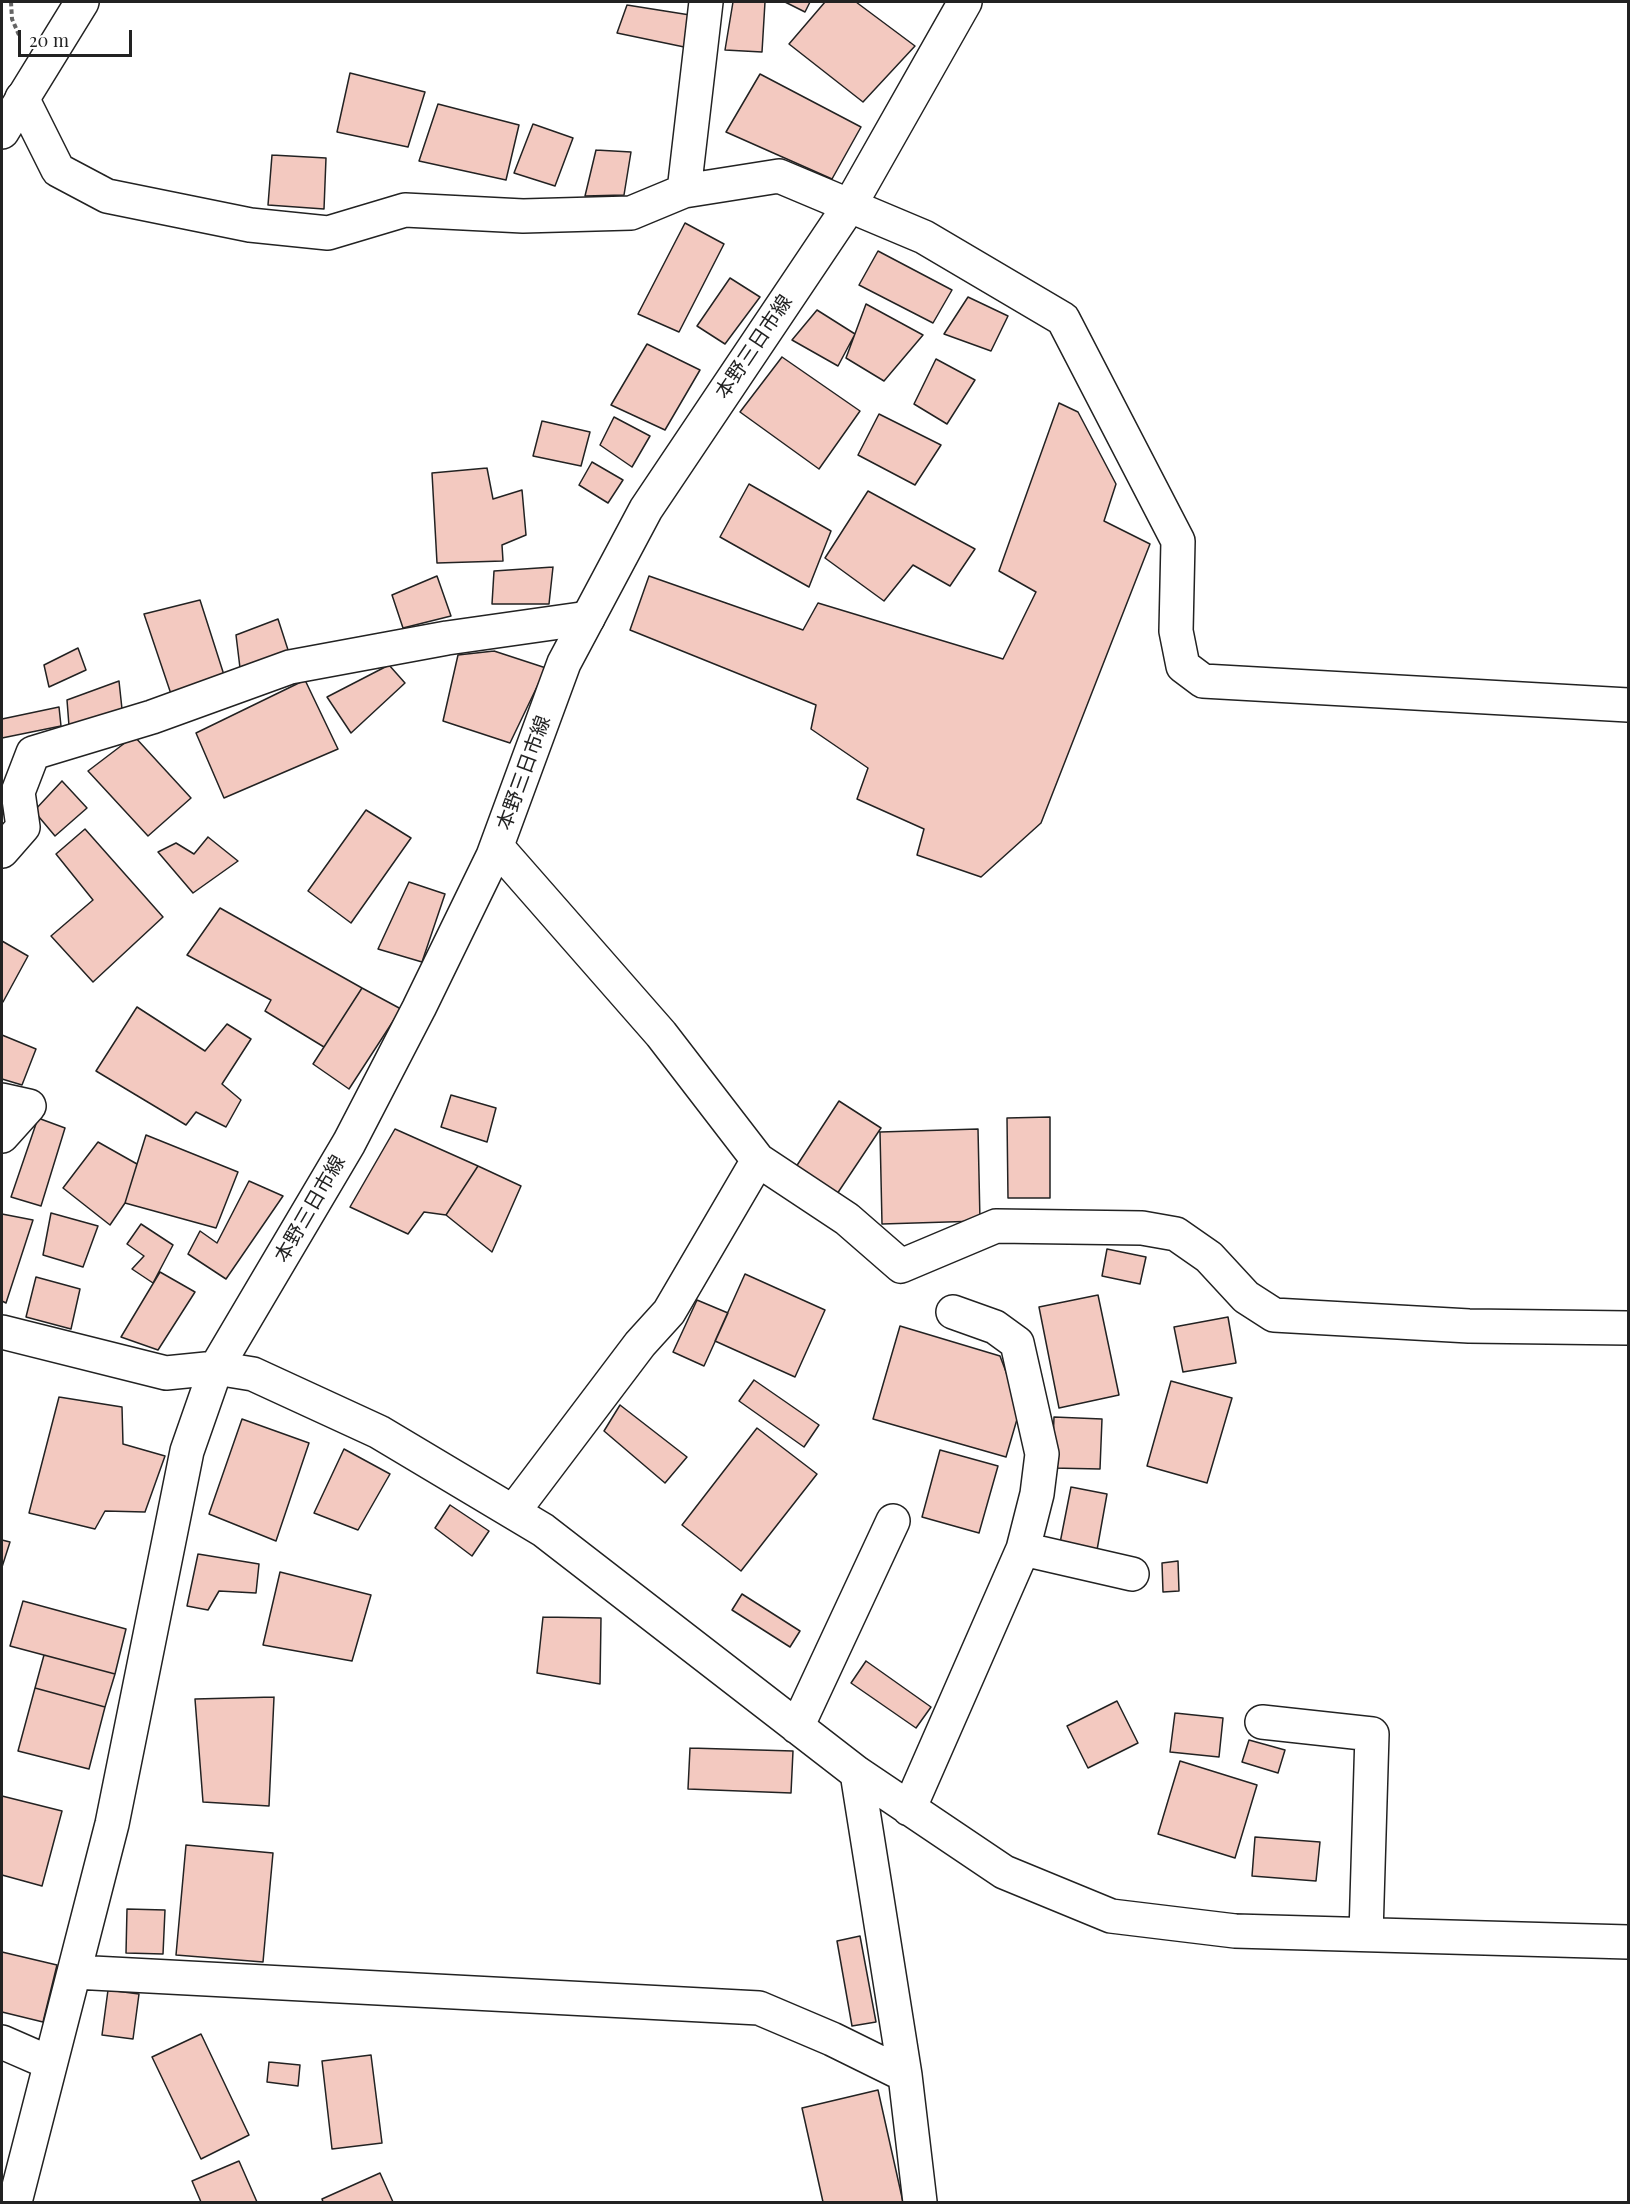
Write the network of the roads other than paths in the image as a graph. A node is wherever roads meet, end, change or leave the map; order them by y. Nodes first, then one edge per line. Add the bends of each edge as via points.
1 (82, 2) edge
2 (706, 2) edge
3 (965, 2) edge
4 (22, 98) junction
5 (2, 132) edge
6 (684, 190) junction
7 (850, 205) junction
8 (588, 618) junction
9 (1629, 705) edge
10 (496, 847) junction
11 (2, 851) edge
12 (2, 1100) edge
13 (2, 1136) edge
14 (758, 1160) junction
15 (953, 1312) dead end
16 (1629, 1328) edge
17 (2, 1332) edge
18 (216, 1368) junction
19 (513, 1512) junction
20 (893, 1521) dead end
21 (1023, 1549) junction
22 (1132, 1574) dead end
23 (1263, 1722) dead end
24 (797, 1727) junction
25 (857, 1773) junction
26 (909, 1809) junction
27 (1366, 1934) junction
28 (1629, 1942) edge
29 (74, 1972) junction
30 (2, 2042) edge
31 (50, 2062) junction
32 (905, 2075) junction
33 (15, 2202) edge
34 (920, 2202) edge

1 - 4 street
2 - 6 street
3 - 7 street, 本野三日市線
4 - 5 street
4 - 6 street via 58,170 107,196 249,225 328,233 405,210 523,216 631,213
6 - 7 street via 779,176
7 - 8 street, 本野三日市線 via 645,509
7 - 9 street via 924,237 1064,319 1178,541 1176,631 1183,666 1203,681
8 - 10 street, 本野三日市線 via 564,663
8 - 11 street via 447,638 290,667 152,717 33,753 18,792 23,827
10 - 14 street via 661,1034
10 - 18 street, 本野三日市線 via 349,1143
12 - 13 street via 29,1106
14 - 16 street via 847,1219 901,1266 996,1226 1142,1228 1176,1234 1209,1257 1246,1297 1274,1315 1469,1326
14 - 19 street via 669,1312 640,1344
15 - 21 street via 995,1327 1017,1343 1042,1454
17 - 18 street via 166,1373
18 - 19 street via 253,1374 379,1432
18 - 29 street, 本野三日市線 via 187,1452 112,1824
19 - 24 street via 543,1530
20 - 24 street
21 - 22 street
21 - 26 street
23 - 27 street via 1372,1734
24 - 25 street
25 - 26 street
25 - 32 street
26 - 27 street via 1004,1872 1112,1916 1235,1931
27 - 28 street
29 - 31 street, 本野三日市線
29 - 32 street via 759,2008
30 - 31 street
31 - 33 street, 本野三日市線
32 - 34 street

